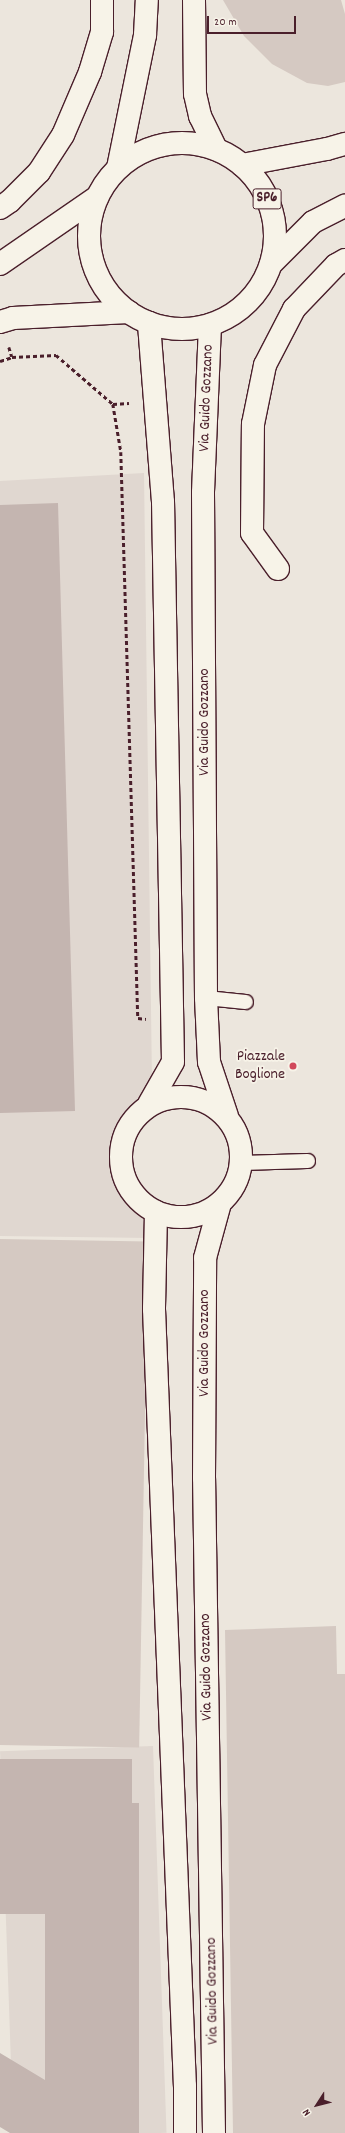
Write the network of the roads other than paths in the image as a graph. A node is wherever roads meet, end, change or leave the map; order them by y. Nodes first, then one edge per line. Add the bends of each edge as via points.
1 (102, 0) edge
2 (147, 0) edge
3 (194, 0) edge
4 (345, 144) edge
5 (216, 149) junction
6 (242, 165) junction
7 (118, 168) junction
8 (97, 197) junction
9 (345, 206) edge
10 (0, 208) edge
11 (345, 260) edge
12 (0, 264) edge
13 (271, 264) junction
14 (130, 312) junction
15 (0, 322) edge
16 (149, 323) junction
17 (210, 325) junction
18 (278, 569) dead end
19 (206, 998) junction
20 (246, 1002) dead end
21 (149, 1104) junction
22 (227, 1116) junction
23 (308, 1161) dead end
24 (241, 1163) junction
25 (220, 1203) junction
26 (156, 1212) junction
27 (185, 2133) edge
28 (214, 2133) edge

1 - 10 street via 102,32 90,72 63,135 39,172
2 - 7 street via 145,35
3 - 5 street via 195,94 200,116
4 - 6 street, SP6
5 - 6 street, SP6
5 - 7 street, SP6 via 190,143 164,144 139,153
6 - 13 street, SP6 via 263,190 272,213 275,238
7 - 8 street, SP6
8 - 12 street, SP6
8 - 14 street, SP6 via 90,222 90,248 96,273 110,295
9 - 13 street, SP6 via 313,222
11 - 18 street via 336,265 294,309 265,366 253,424 252,533
13 - 17 street, SP6 via 252,296 236,311
14 - 15 street via 13,318
14 - 16 street, SP6
16 - 17 street, SP6 via 180,329
16 - 21 street via 163,502 173,1062
17 - 19 street, Via Guido Gozzano via 203,493
19 - 20 lane
19 - 22 street, Via Guido Gozzano via 209,1062
21 - 22 street via 168,1097 190,1096 210,1103
21 - 26 street via 135,1116 125,1132 120,1150 121,1169 128,1187 140,1202
22 - 24 street via 241,1146
23 - 24 lane
24 - 25 street via 238,1178 231,1192
25 - 26 street via 206,1212 189,1217 172,1217
25 - 28 street, Via Guido Gozzano via 205,1266 204,1478
26 - 27 street, Via Guido Gozzano via 154,1309 185,2078

